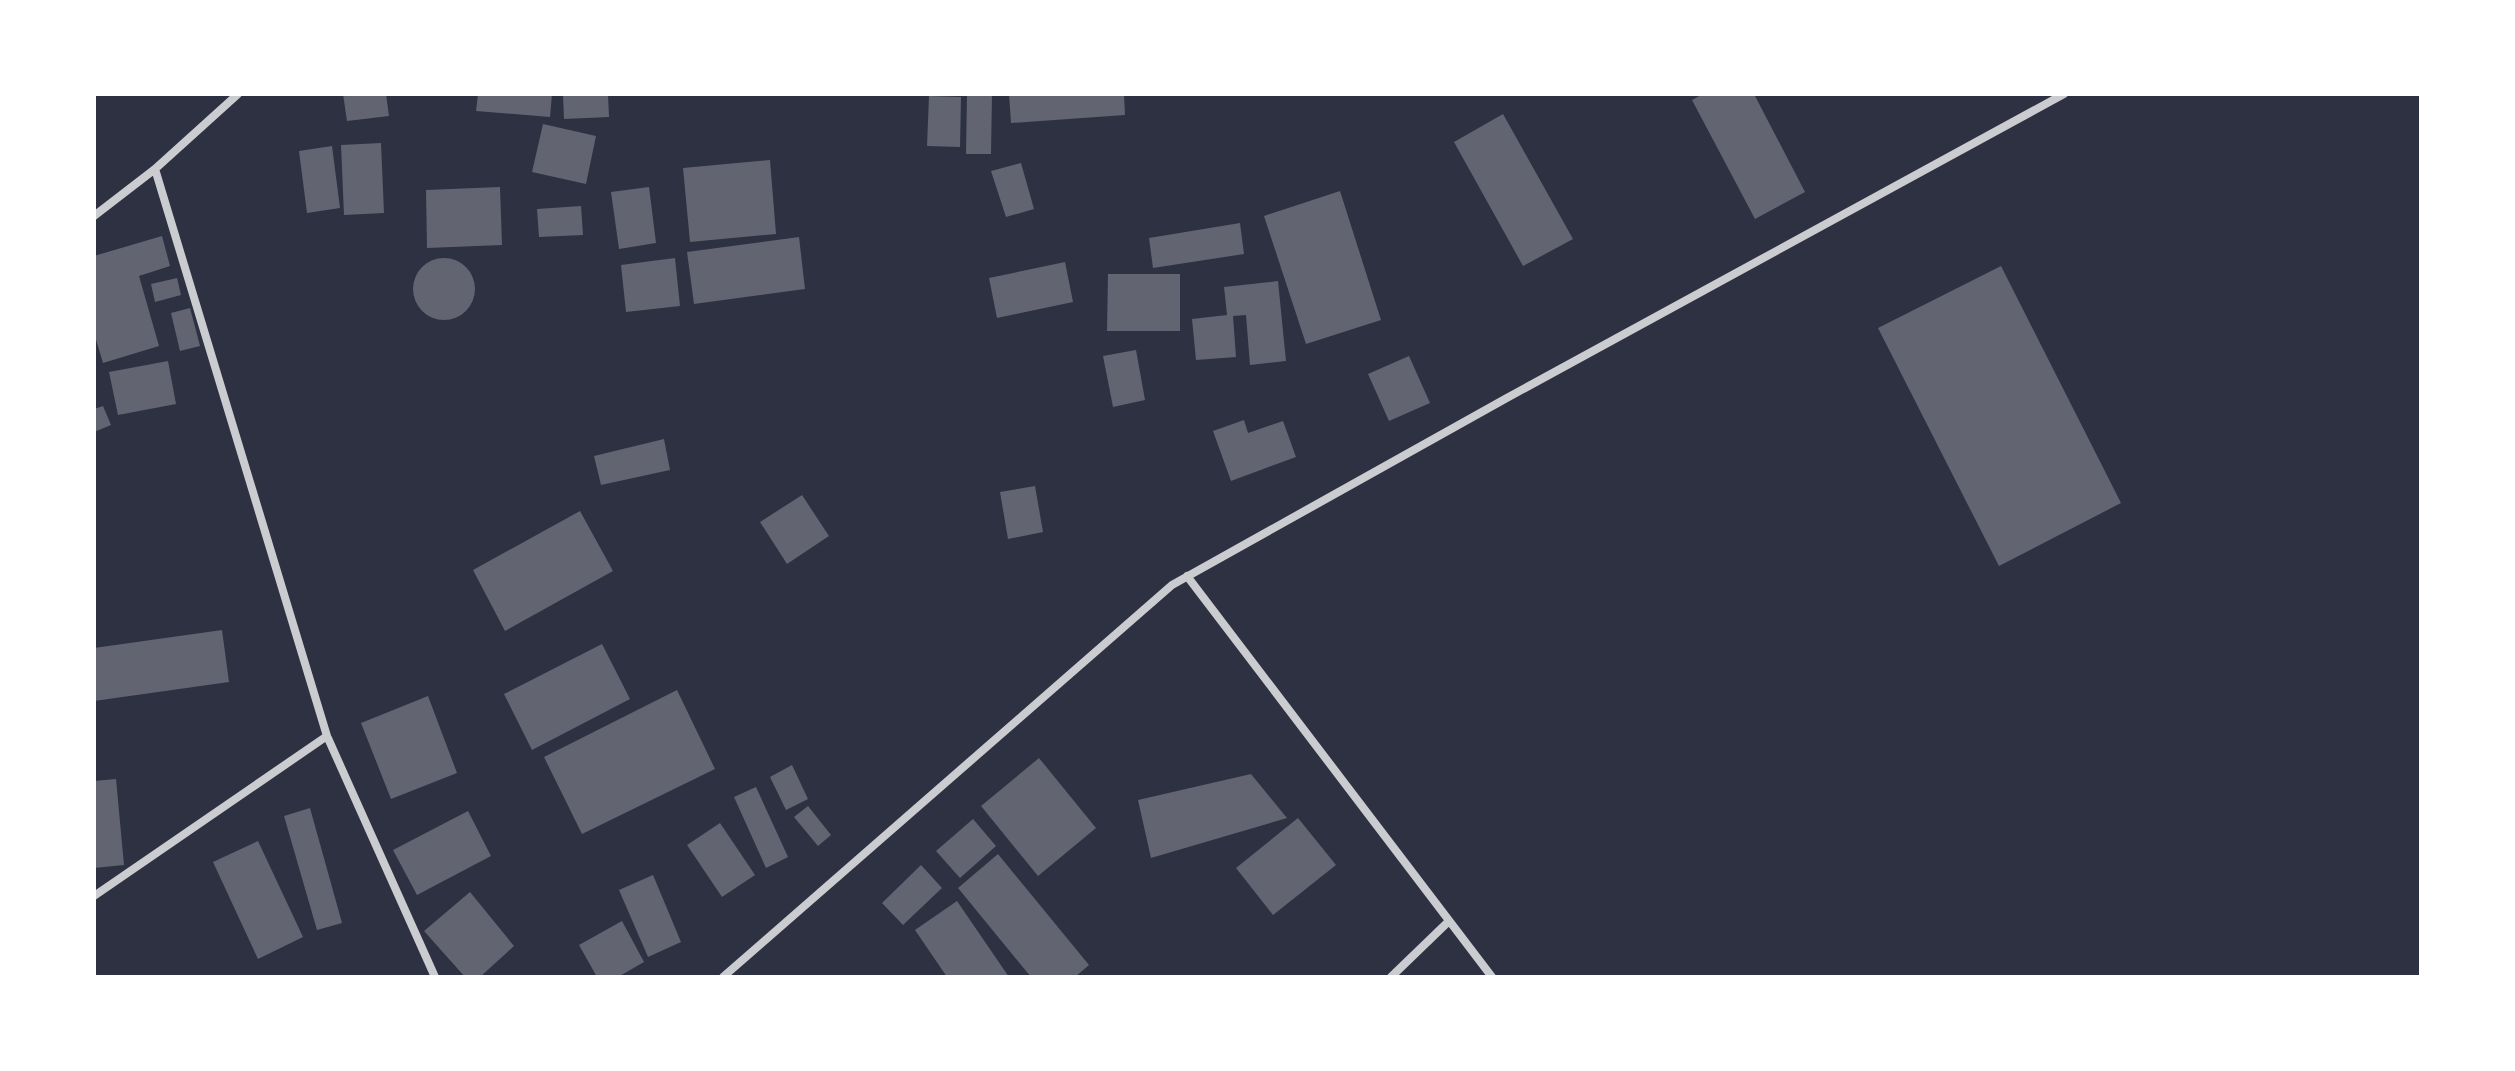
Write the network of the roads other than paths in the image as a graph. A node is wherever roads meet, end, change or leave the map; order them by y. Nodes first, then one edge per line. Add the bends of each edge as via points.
1 (238, 94) edge
2 (2064, 94) edge
3 (155, 169) junction
4 (94, 216) edge
5 (1187, 576) junction
6 (327, 736) junction
7 (94, 896) edge
8 (1449, 921) junction
9 (435, 977) edge
10 (723, 977) edge
11 (1391, 977) edge
12 (1492, 977) edge

1 - 3 street
2 - 5 street
3 - 4 street
3 - 6 street
5 - 8 street
5 - 10 street
6 - 7 street
6 - 9 street
8 - 11 street
8 - 12 street

